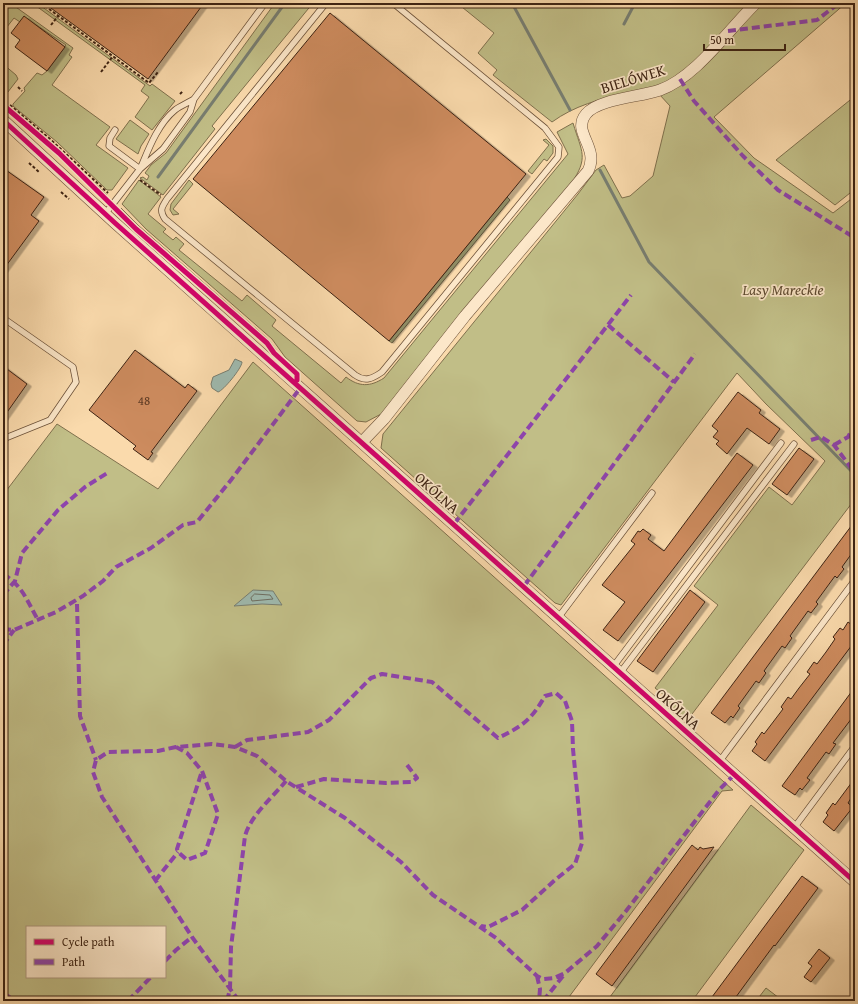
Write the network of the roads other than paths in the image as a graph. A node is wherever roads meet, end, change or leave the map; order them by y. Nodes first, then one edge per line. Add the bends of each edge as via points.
1 (265, 3) edge
2 (326, 3) edge
3 (393, 3) edge
4 (756, 3) edge
5 (194, 99) junction
6 (3, 120) edge
7 (115, 130) dead end
8 (140, 169) junction
9 (105, 214) junction
10 (3, 318) edge
11 (3, 439) edge
12 (362, 442) junction
13 (781, 443) dead end
14 (794, 444) dead end
15 (652, 493) dead end
16 (855, 580) edge
17 (558, 618) junction
18 (617, 670) junction
19 (855, 746) edge
20 (720, 762) junction
21 (794, 828) junction
22 (855, 882) edge

1 - 5 lane
2 - 3 lane via 161,209 165,219 360,379 368,380 382,372 558,157 559,147 545,128
4 - 12 street, BIELÓWEK via 706,57 671,85 596,106 586,114 581,128 592,157 588,171 465,316 384,419
5 - 8 lane via 190,112 163,149
5 - 8 lane via 174,110 154,138
6 - 9 street, OKÓLNA
7 - 8 lane via 109,146
8 - 9 lane
9 - 12 street, OKÓLNA
10 - 11 lane via 73,367 76,382 50,420
12 - 17 street, OKÓLNA
13 - 18 lane
14 - 18 lane
15 - 17 lane
16 - 20 lane
17 - 18 street, OKÓLNA
18 - 20 street, OKÓLNA
19 - 21 lane
20 - 21 street, OKÓLNA
21 - 22 street, OKÓLNA

